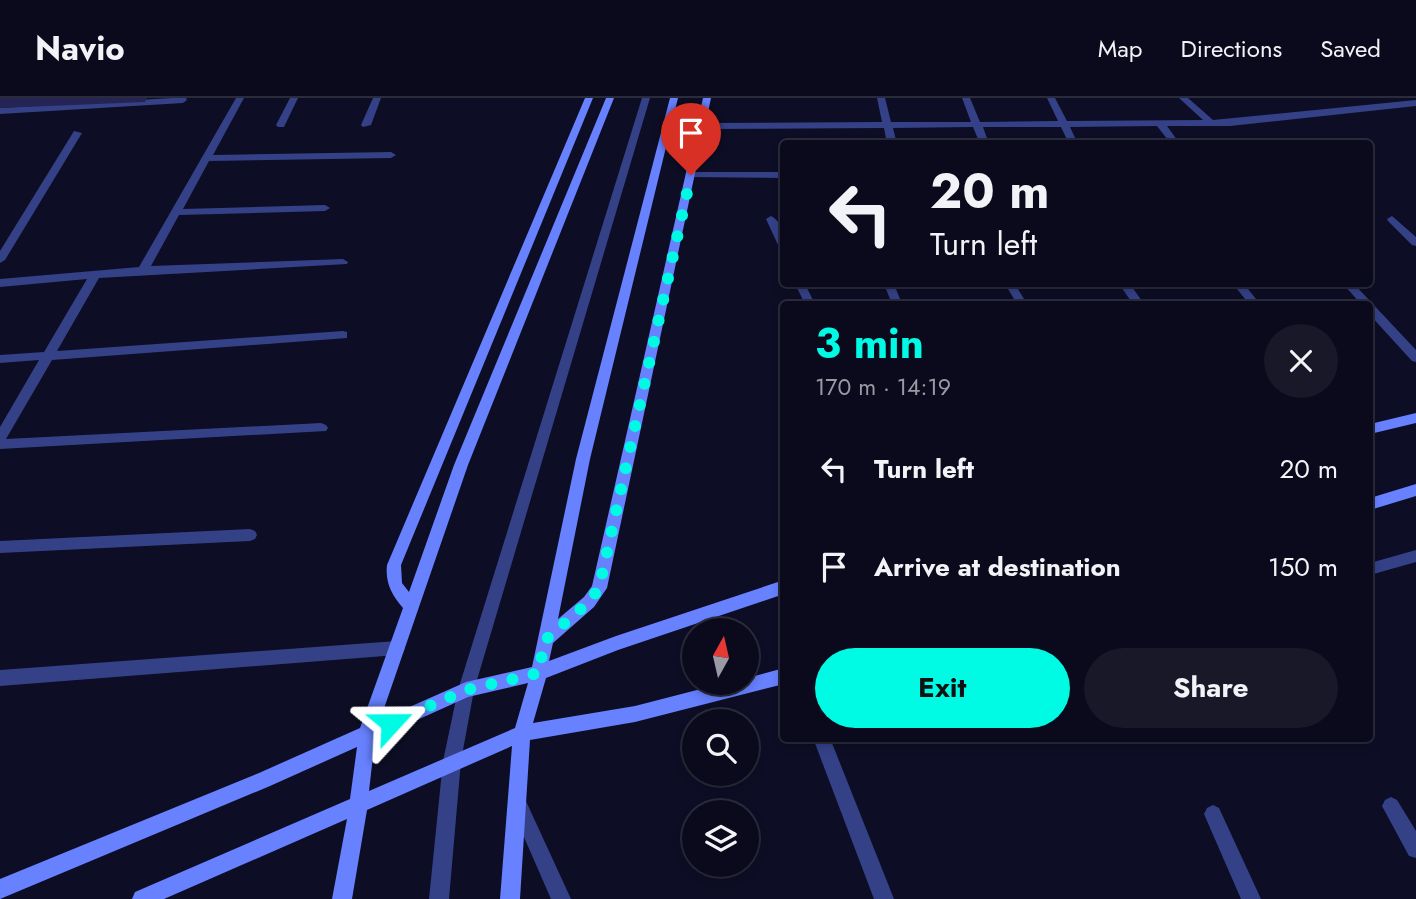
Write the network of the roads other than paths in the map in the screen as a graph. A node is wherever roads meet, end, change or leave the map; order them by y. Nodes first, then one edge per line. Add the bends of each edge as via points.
1 (240, 98) edge
2 (294, 98) edge
3 (377, 98) edge
4 (589, 98) edge
5 (610, 98) edge
6 (646, 98) edge
7 (674, 98) edge
8 (707, 98) edge
9 (881, 98) edge
10 (966, 98) edge
11 (1051, 98) edge
12 (1183, 98) edge
13 (183, 100) edge
14 (1416, 103) edge
15 (0, 111) edge
16 (977, 123) junction
17 (886, 124) junction
18 (1064, 124) junction
19 (1212, 124) junction
20 (281, 125) dead end
21 (366, 125) dead end
22 (1161, 125) junction
23 (703, 126) junction
24 (77, 133) dead end
25 (891, 140) edge
26 (983, 140) edge
27 (1072, 140) edge
28 (1173, 140) edge
29 (391, 155) dead end
30 (206, 159) junction
31 (691, 175) junction
32 (780, 175) edge
33 (325, 208) dead end
34 (176, 212) junction
35 (771, 219) dead end
36 (1392, 219) dead end
37 (780, 238) edge
38 (1416, 243) edge
39 (0, 260) edge
40 (343, 262) dead end
41 (143, 270) junction
42 (96, 273) junction
43 (0, 283) edge
44 (1241, 287) edge
45 (1351, 287) edge
46 (1252, 301) edge
47 (1364, 301) edge
48 (1373, 310) edge
49 (343, 335) dead end
50 (49, 355) junction
51 (1416, 358) edge
52 (0, 359) edge
53 (1416, 418) edge
54 (321, 428) dead end
55 (1373, 428) edge
56 (0, 438) edge
57 (0, 444) edge
58 (1416, 490) edge
59 (1373, 503) edge
60 (250, 535) dead end
61 (0, 547) edge
62 (1416, 556) edge
63 (1373, 568) edge
64 (780, 588) edge
65 (412, 606) junction
66 (544, 641) junction
67 (397, 648) junction
68 (539, 673) junction
69 (780, 677) edge
70 (0, 678) edge
71 (466, 690) junction
72 (522, 733) junction
73 (367, 734) junction
74 (823, 742) edge
75 (452, 761) junction
76 (359, 802) junction
77 (519, 805) junction
78 (1391, 806) dead end
79 (1213, 814) dead end
80 (1416, 849) edge
81 (0, 889) edge
82 (142, 899) edge
83 (342, 899) edge
84 (439, 899) edge
85 (510, 899) edge
86 (561, 899) edge
87 (884, 899) edge
88 (1251, 899) edge

1 - 30 street
2 - 20 street
3 - 21 street
4 - 65 main road via 394,565 396,590
5 - 65 main road via 461,465
6 - 71 street
7 - 66 main road via 583,458
8 - 23 main road
9 - 17 street
10 - 16 street
11 - 18 street
12 - 19 street
13 - 15 street
14 - 19 street
16 - 17 street
16 - 18 street
16 - 26 street
17 - 23 street
17 - 25 street
18 - 22 street
18 - 27 street
19 - 22 street
22 - 28 street
23 - 31 main road
24 - 39 street
29 - 30 street
30 - 34 street
31 - 32 street
31 - 66 main road via 599,588
33 - 34 street
34 - 41 street
35 - 37 street
36 - 38 street
40 - 41 street
41 - 42 street
42 - 43 street
42 - 50 street
44 - 46 street
45 - 47 street
48 - 51 street
49 - 50 street
50 - 52 street
50 - 56 street
53 - 55 main road
54 - 57 street
58 - 59 main road
60 - 61 street
62 - 63 street
64 - 68 main road
65 - 67 main road
66 - 68 main road
67 - 70 street
67 - 73 main road
68 - 71 main road
68 - 72 main road
69 - 72 main road via 635,714
71 - 73 main road
71 - 75 street
72 - 75 main road
72 - 77 main road
73 - 76 main road
73 - 81 main road
74 - 87 street
75 - 76 main road
75 - 84 street
76 - 82 main road
76 - 83 main road
77 - 85 main road
77 - 86 street
78 - 80 street
79 - 88 street

